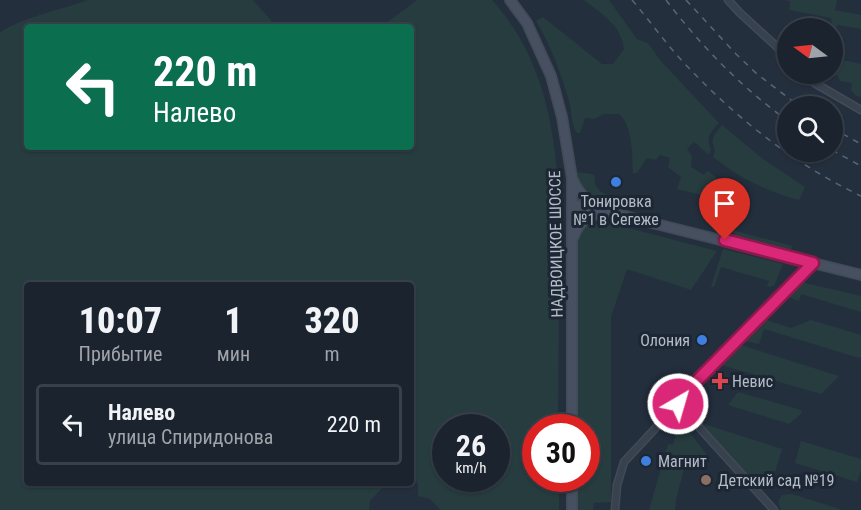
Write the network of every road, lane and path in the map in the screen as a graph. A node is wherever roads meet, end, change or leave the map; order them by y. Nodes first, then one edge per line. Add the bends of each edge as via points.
1 (510, 0) edge
2 (728, 0) edge
3 (777, 47) edge
4 (816, 84) edge
5 (861, 110) edge
6 (572, 178) junction
7 (572, 205) junction
8 (612, 213) junction
9 (572, 250) junction
10 (813, 263) junction
11 (861, 275) edge
12 (678, 404) junction
13 (572, 414) edge
14 (572, 492) edge
15 (572, 510) edge
16 (615, 510) edge
17 (774, 510) edge

1 - 6 main road, НАДВОИЦКОЕ ШОССЕ via 527,23 550,76 562,117
2 - 3 street
4 - 5 street
6 - 7 main road, НАДВОИЦКОЕ ШОССЕ
6 - 8 main road via 585,199
7 - 8 main road
7 - 9 main road, НАДВОИЦКОЕ ШОССЕ
8 - 9 main road via 594,215 581,222
8 - 10 main road
9 - 13 main road, НАДВОИЦКОЕ ШОССЕ
10 - 11 main road
10 - 12 street
12 - 16 street via 624,462
12 - 17 street
14 - 15 main road

